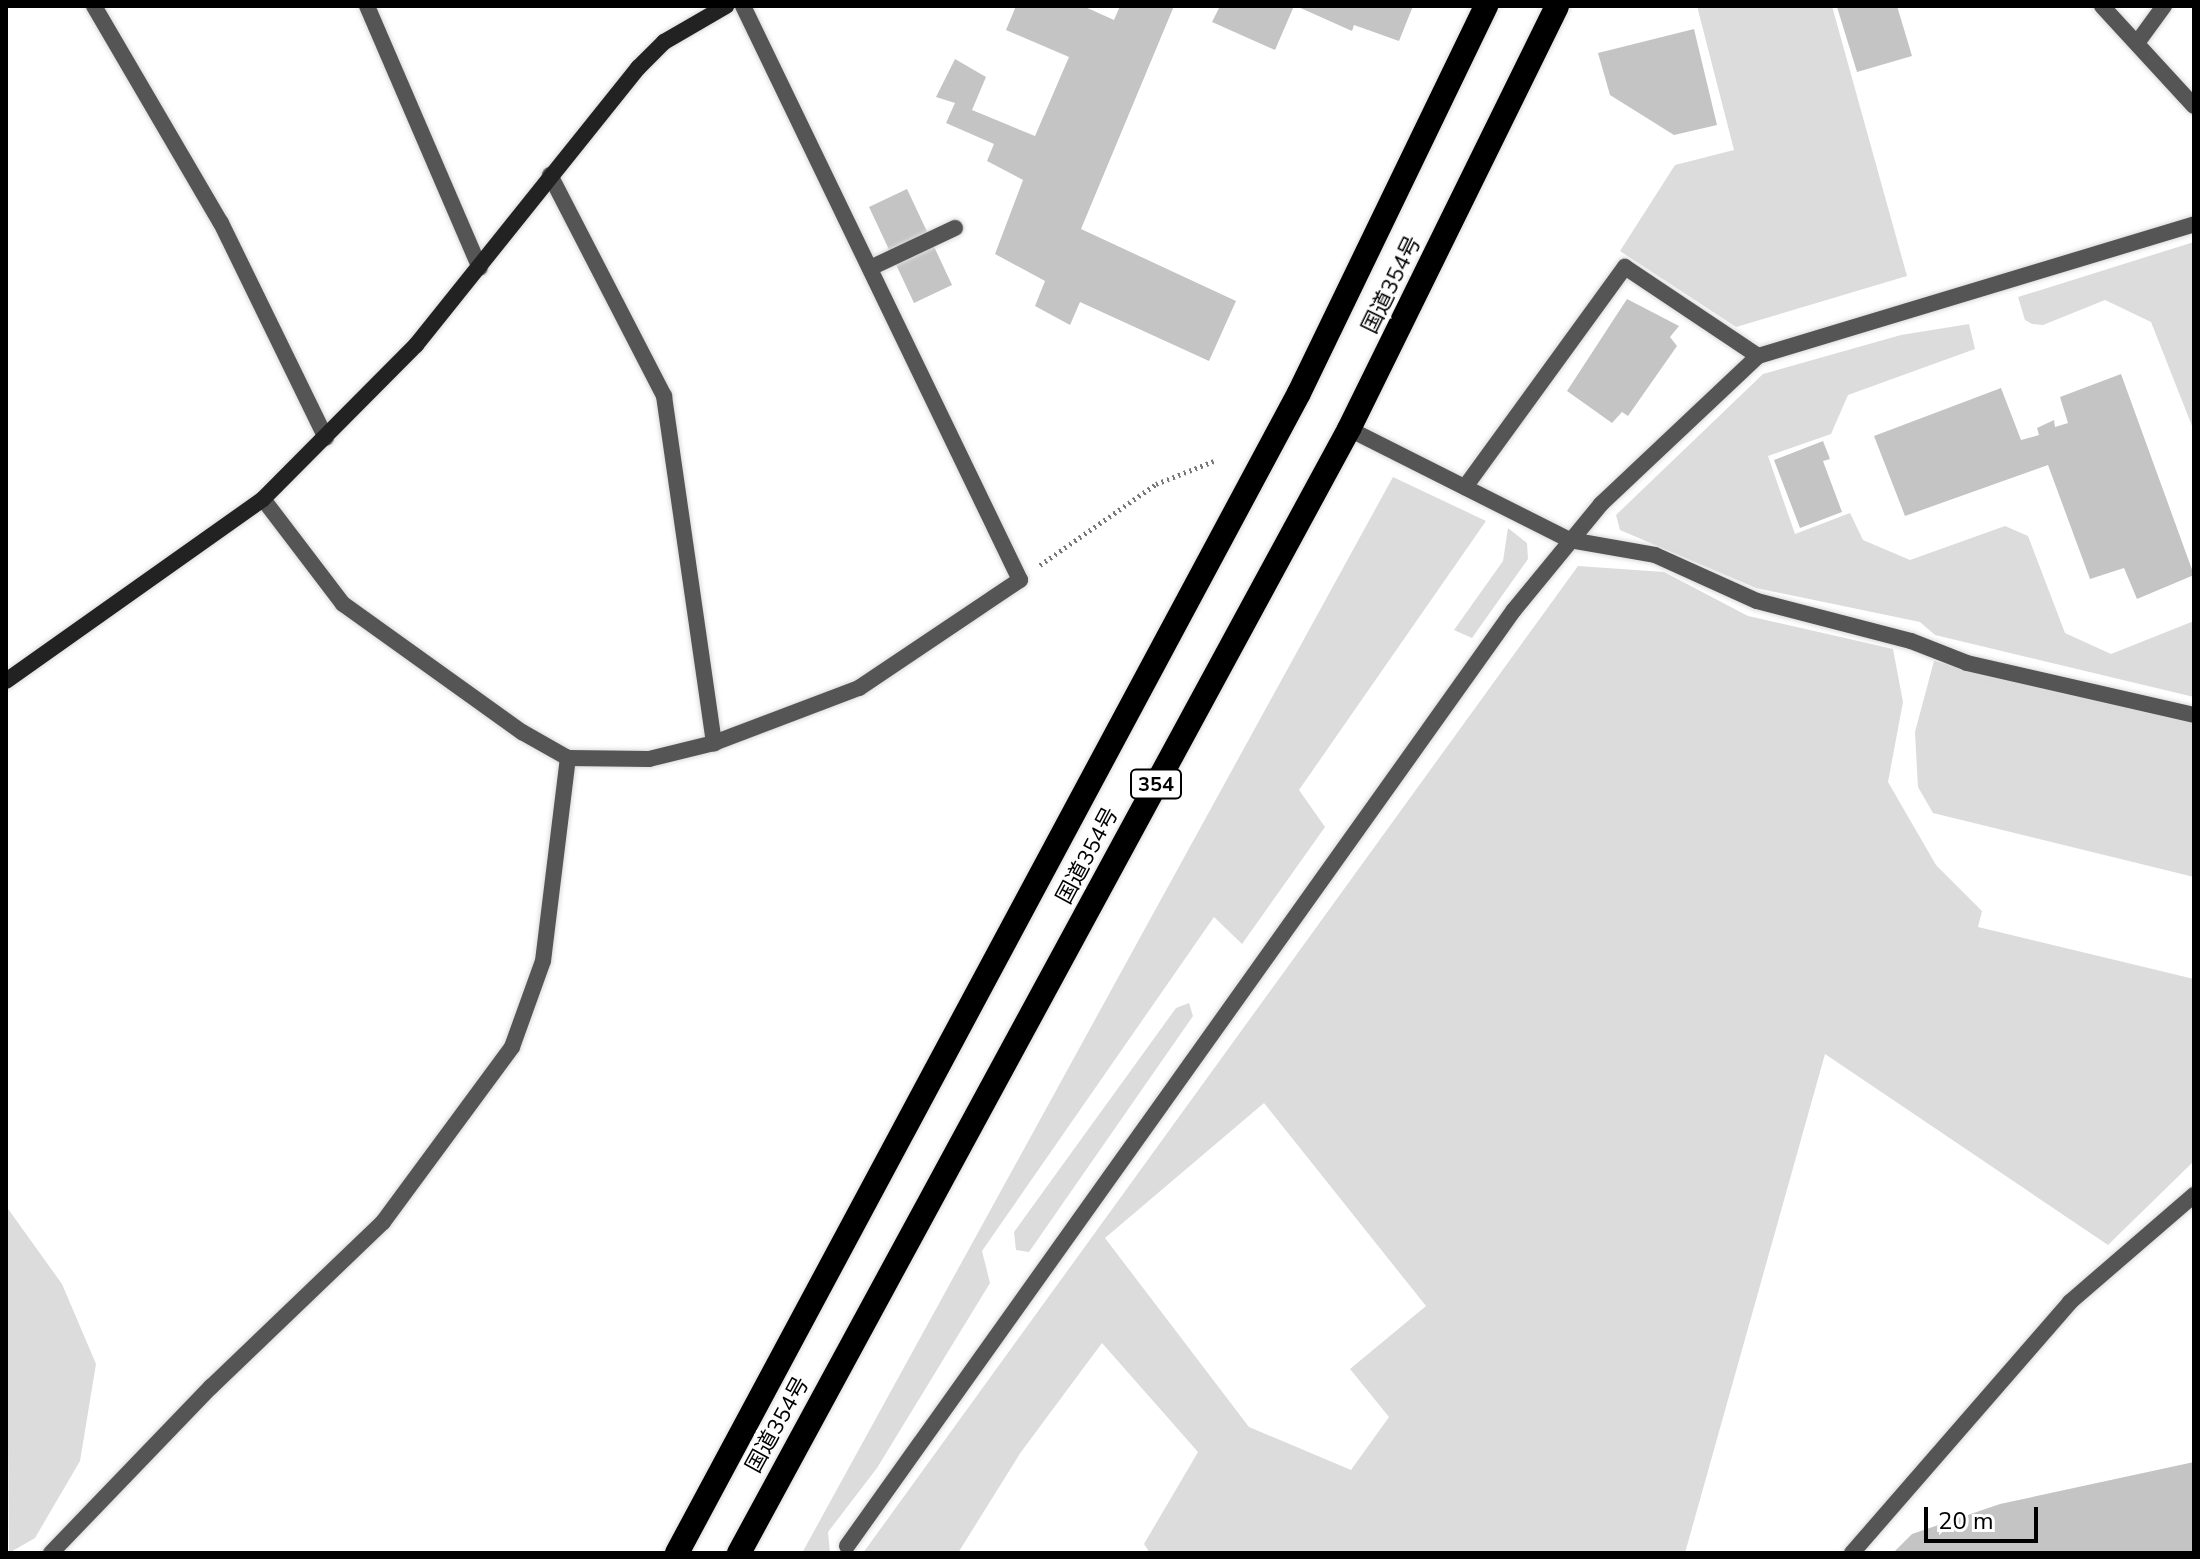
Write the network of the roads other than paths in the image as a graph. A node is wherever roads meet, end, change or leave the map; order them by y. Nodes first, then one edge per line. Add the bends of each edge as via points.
1 (94, 6) edge
2 (726, 6) edge
3 (743, 6) edge
4 (1486, 6) edge
5 (1557, 6) edge
6 (2102, 6) edge
7 (2164, 6) edge
8 (373, 8) edge
9 (2137, 43) junction
10 (2194, 106) edge
11 (550, 175) junction
12 (2194, 224) edge
13 (955, 228) dead end
14 (480, 268) junction
15 (870, 268) junction
16 (1758, 356) junction
17 (1349, 429) junction
18 (326, 438) junction
19 (1465, 487) junction
20 (263, 499) junction
21 (1570, 540) junction
22 (6, 681) edge
23 (2194, 715) edge
24 (714, 743) junction
25 (568, 758) junction
26 (2194, 1195) edge
27 (847, 1546) dead end
28 (51, 1553) edge
29 (677, 1553) edge
30 (739, 1553) edge
31 (1852, 1553) edge

1 - 18 street via 221,223
2 - 11 street via 664,42
3 - 15 street
4 - 29 highway, 国道354号 / 354 via 1299,393
5 - 17 highway, 国道354号 / 354
6 - 9 street
7 - 9 street
8 - 14 street
9 - 10 street
11 - 14 street
11 - 24 street via 664,396
12 - 16 street
13 - 15 street
14 - 18 street via 416,345
15 - 24 street via 1020,580 859,688
16 - 19 street via 1625,267
16 - 21 street
17 - 19 street
17 - 30 highway, 国道354号 / 354
18 - 20 street
19 - 21 street
20 - 22 street
20 - 25 street via 343,604 522,732
21 - 23 street via 1655,555 1757,601 1911,641 1967,663
21 - 27 street via 1514,610
24 - 25 street via 649,759
25 - 28 street via 543,961 512,1047 383,1222 211,1387
26 - 31 street via 2070,1302

